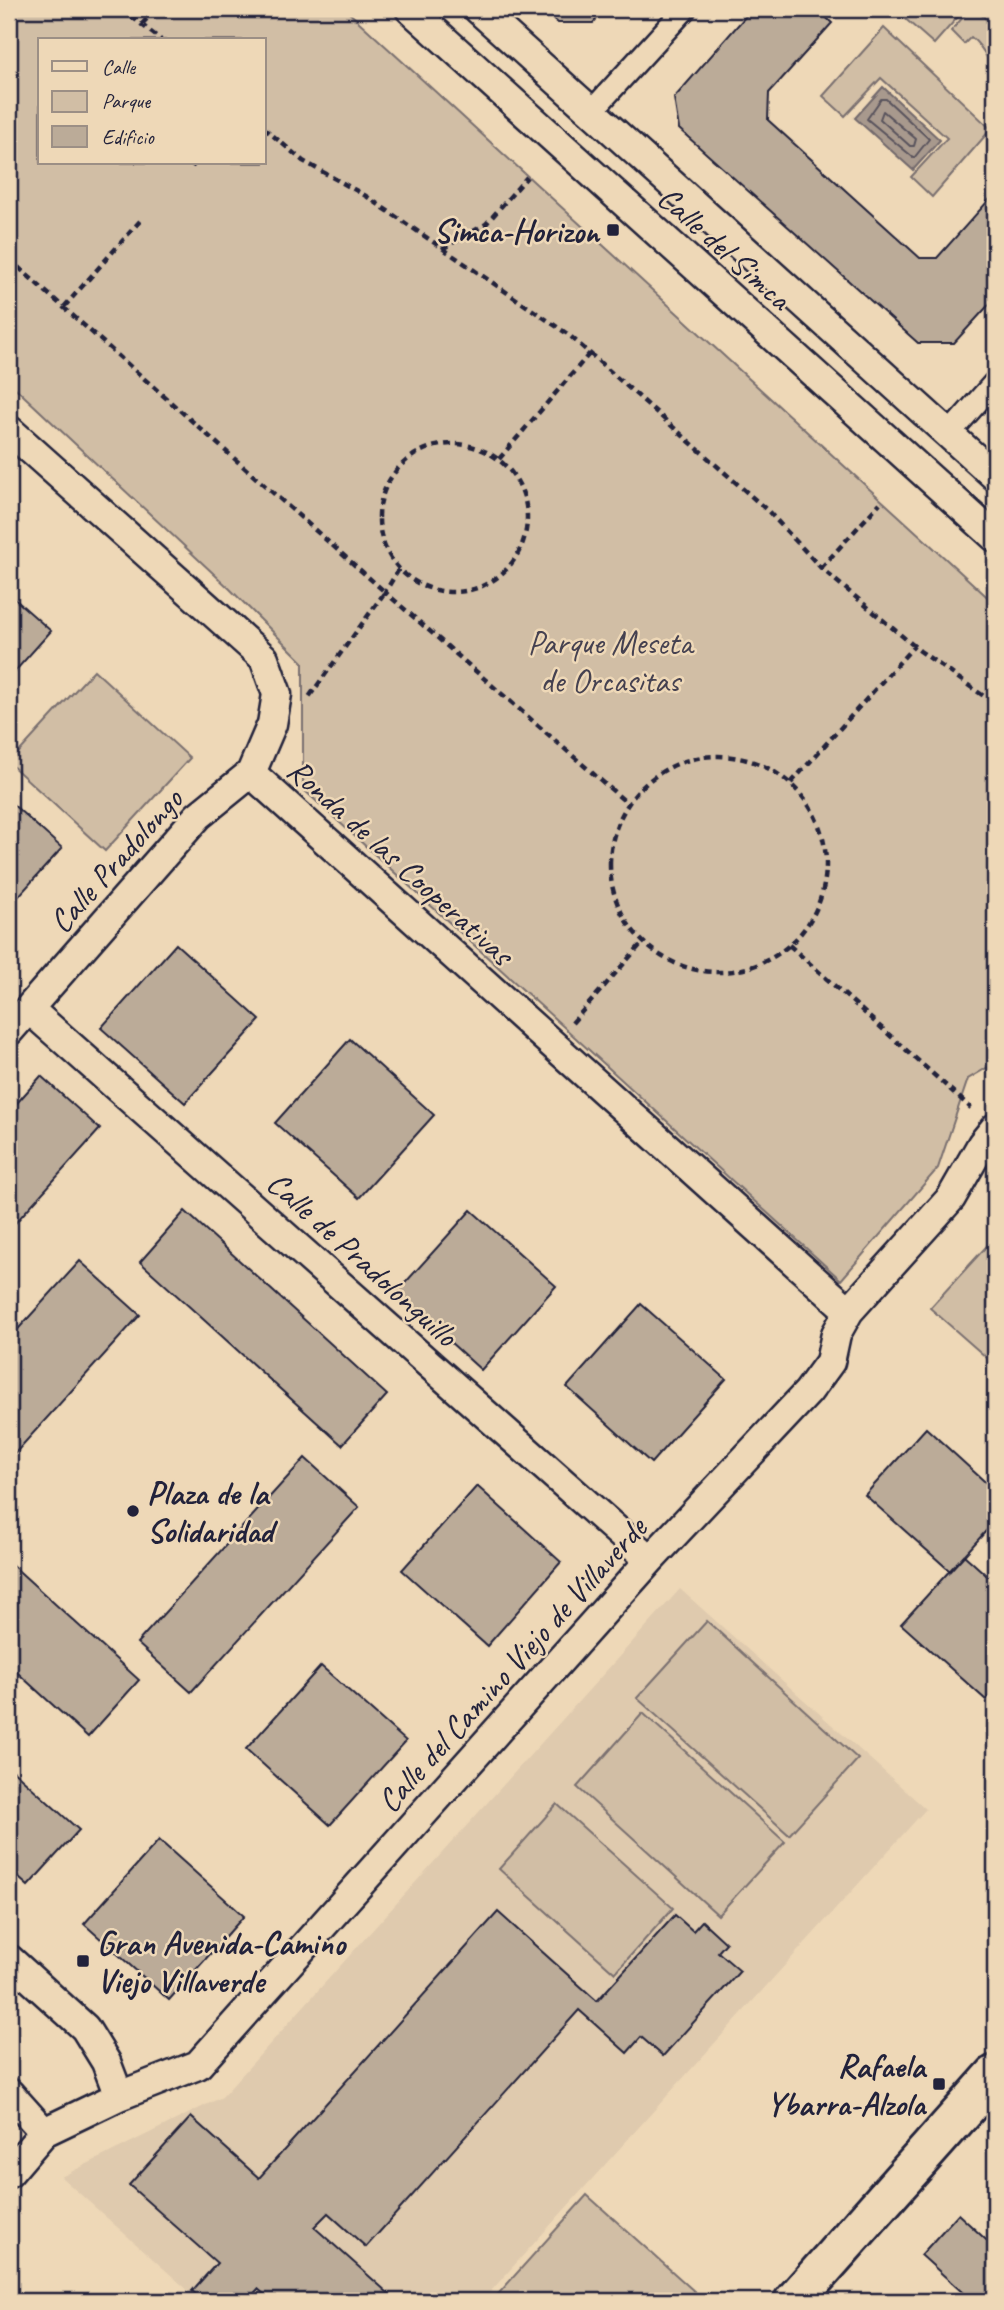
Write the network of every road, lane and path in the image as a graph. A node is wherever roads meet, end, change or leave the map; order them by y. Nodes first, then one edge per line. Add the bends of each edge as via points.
1 (122, 9) edge
2 (156, 9) edge
3 (410, 9) edge
4 (478, 9) edge
5 (685, 9) edge
6 (142, 24) junction
7 (159, 38) edge
8 (590, 113) junction
9 (266, 130) edge
10 (527, 177) dead end
11 (140, 221) dead end
12 (442, 249) junction
13 (9, 258) edge
14 (64, 308) junction
15 (590, 354) junction
16 (995, 382) edge
17 (9, 430) edge
18 (949, 434) junction
19 (499, 459) junction
20 (995, 476) edge
21 (880, 503) dead end
22 (995, 537) edge
23 (821, 568) junction
24 (400, 569) junction
25 (385, 592) junction
26 (914, 646) junction
27 (995, 704) edge
28 (303, 705) dead end
29 (251, 773) junction
30 (791, 783) junction
31 (628, 804) junction
32 (643, 942) junction
33 (789, 945) junction
34 (29, 1009) junction
35 (567, 1029) dead end
36 (9, 1031) edge
37 (995, 1128) edge
38 (849, 1311) junction
39 (650, 1560) junction
40 (9, 1959) edge
41 (995, 2075) edge
42 (9, 2093) edge
43 (119, 2096) junction
44 (44, 2133) junction
45 (9, 2173) edge
46 (794, 2301) edge

1 - 6 path
2 - 6 path
3 - 22 street, Calle del Simca
4 - 8 street, Calle del Simca
5 - 8 street
6 - 7 path
8 - 18 street, Calle del Simca
9 - 12 path via 303,161 366,196
10 - 12 path via 486,224
11 - 14 path
12 - 15 path
13 - 14 path
14 - 25 path
15 - 19 path
15 - 23 path via 768,511
16 - 18 street
17 - 29 street, Ronda de las Cooperativas via 264,658 277,694 272,724
18 - 20 street, Calle del Simca
19 - 24 path via 477,448 453,444 429,448 407,460 391,478 380,513 386,548
19 - 24 path via 515,477 525,500 522,548 509,568 489,584 467,592 419,584
21 - 23 path
23 - 26 path
24 - 25 path
25 - 28 path
25 - 31 path
26 - 27 path
26 - 30 path
29 - 34 street, Calle Pradolongo via 198,816
29 - 38 street, Ronda de las Cooperativas
30 - 31 path via 760,763 723,755 686,760 653,776
30 - 33 path via 813,810 825,842 826,877 817,910
31 - 32 path via 612,838 611,876 621,912
32 - 33 path via 672,961 704,971 738,970 771,959
32 - 35 path
33 - 37 path
34 - 36 street, Calle Pradolongo
34 - 39 street, Calle de Pradolonguillo
37 - 38 street, Calle del Camino Viejo de Villaverde via 951,1198
38 - 39 street, Calle del Camino Viejo de Villaverde via 836,1334 830,1362 808,1392
39 - 43 street, Calle del Camino Viejo de Villaverde via 198,2065
40 - 43 street via 85,2028 106,2062
41 - 46 main road
42 - 44 street
43 - 44 street, Calle del Camino Viejo de Villaverde
44 - 45 street, Calle del Camino Viejo de Villaverde

